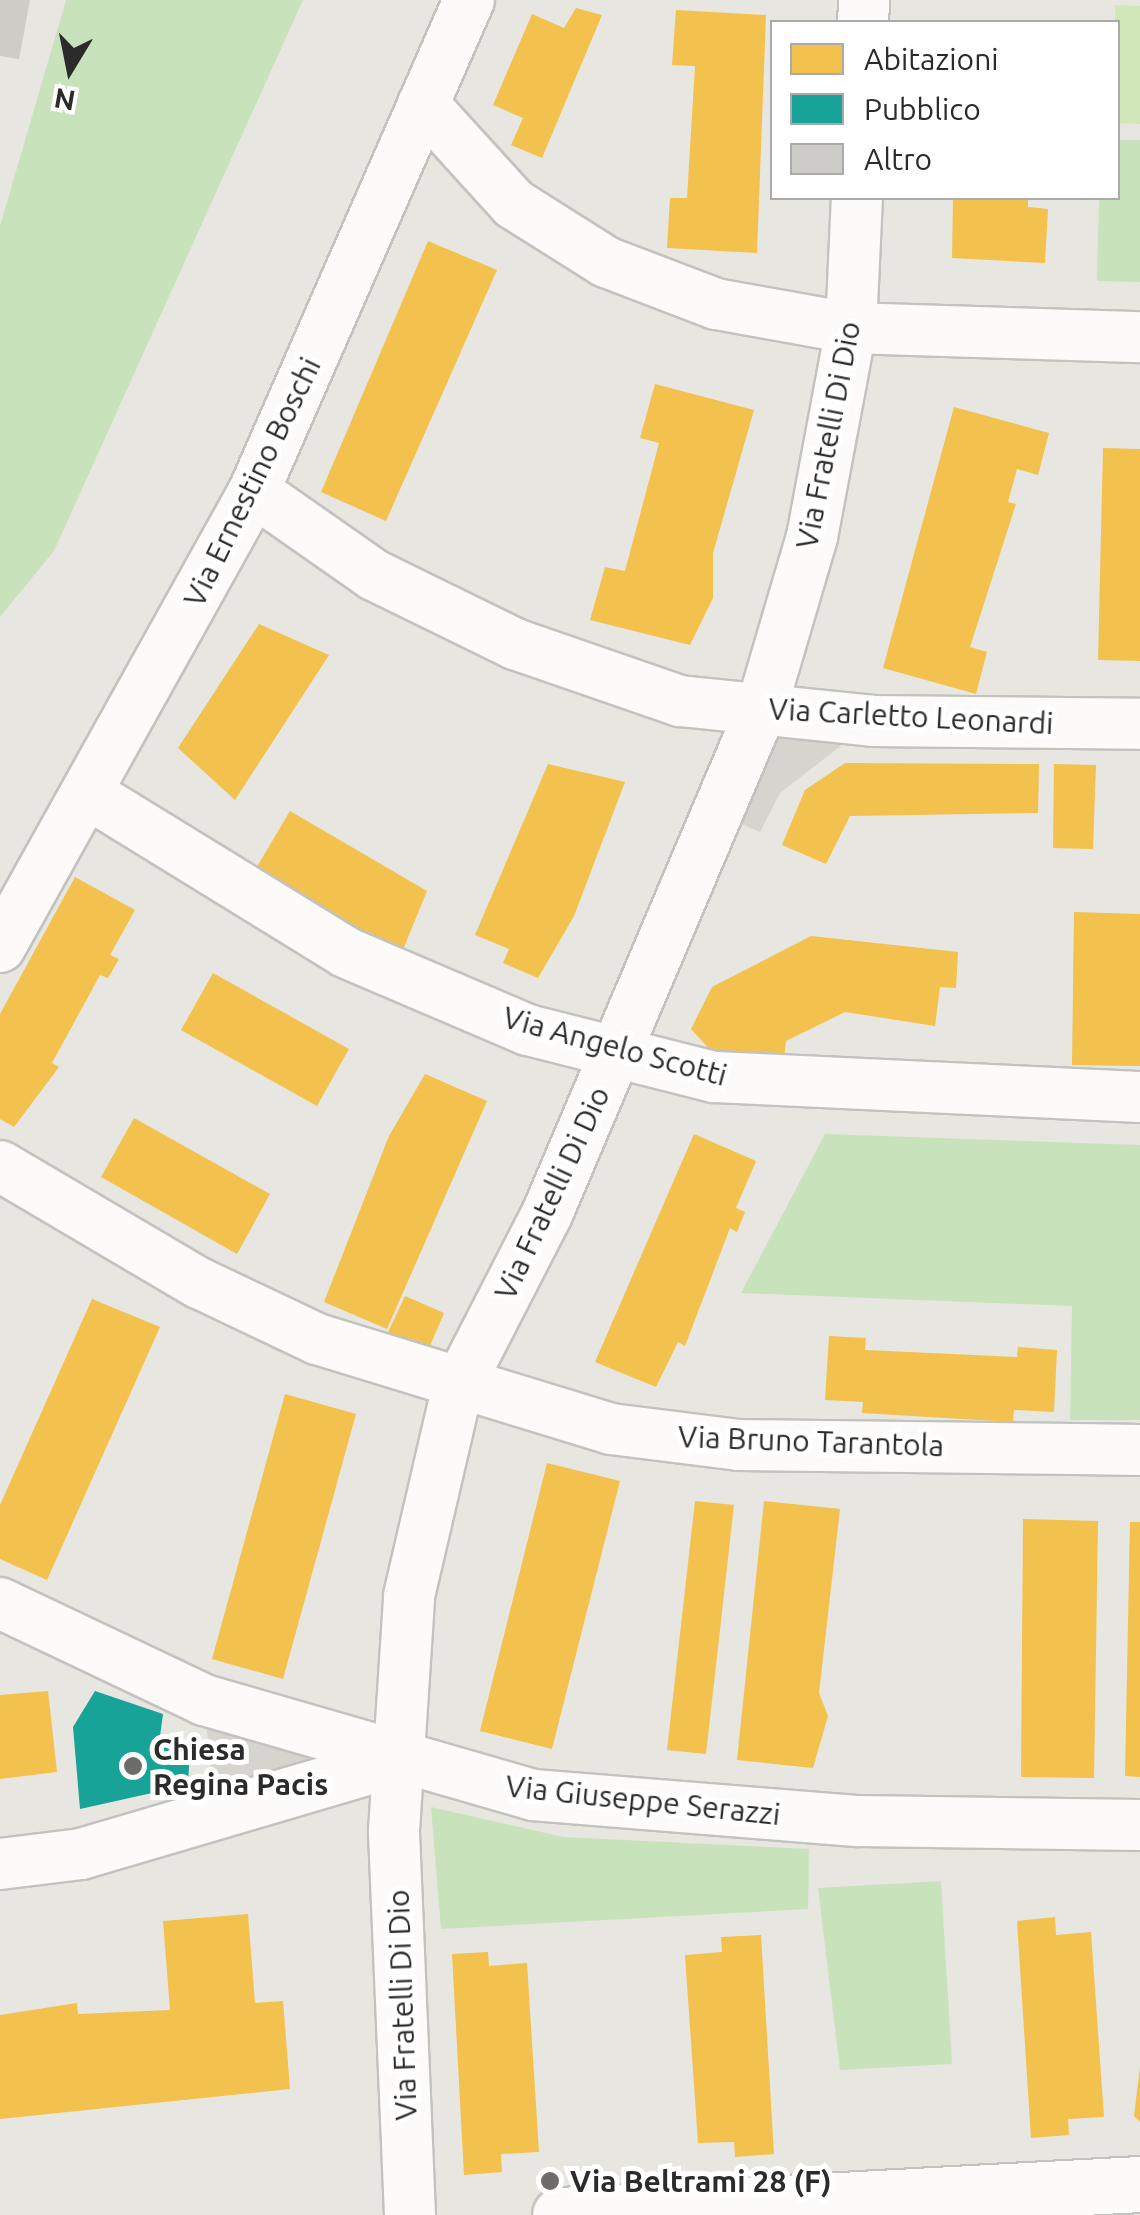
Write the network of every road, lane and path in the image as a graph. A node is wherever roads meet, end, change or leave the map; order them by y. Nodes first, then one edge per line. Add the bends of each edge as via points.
1 (469, 0) edge
2 (423, 104) junction
3 (856, 200) edge
4 (851, 328) junction
5 (1140, 337) edge
6 (254, 492) junction
7 (761, 710) junction
8 (1140, 724) edge
9 (87, 792) junction
10 (0, 947) edge
11 (616, 1052) junction
12 (1140, 1097) edge
13 (0, 1166) edge
14 (457, 1389) junction
15 (1140, 1450) edge
16 (0, 1604) edge
17 (397, 1761) junction
18 (1140, 1825) edge
19 (0, 1864) edge
20 (1140, 2184) edge
21 (695, 2211) edge
22 (410, 2215) edge
23 (560, 2215) edge

1 - 2 street, Via Ernestino Boschi
2 - 4 street via 478,173 606,262 716,304
2 - 6 street, Via Ernestino Boschi
3 - 4 street, Via Fratelli Di Dio
4 - 5 street
4 - 7 street, Via Fratelli Di Dio via 812,538
6 - 7 street, Via Carletto Leonardi via 374,575 515,644 680,702
6 - 9 street, Via Ernestino Boschi
7 - 8 street, Via Carletto Leonardi
7 - 11 street, Via Fratelli Di Dio
9 - 10 street, Via Ernestino Boschi
9 - 11 street, Via Angelo Scotti via 346,952 528,1030
11 - 12 street, Via Angelo Scotti via 714,1077
11 - 14 street, Via Fratelli Di Dio via 547,1214
13 - 14 street, Via Bruno Tarantola via 199,1283
14 - 15 street, Via Bruno Tarantola via 611,1429 739,1445
14 - 17 street, Via Fratelli Di Dio via 409,1596
16 - 17 street, Via Giuseppe Serazzi via 204,1700
17 - 18 street, Via Giuseppe Serazzi via 533,1795 859,1821
17 - 19 street via 81,1854
17 - 22 street, Via Fratelli Di Dio
20 - 21 street
21 - 23 street

